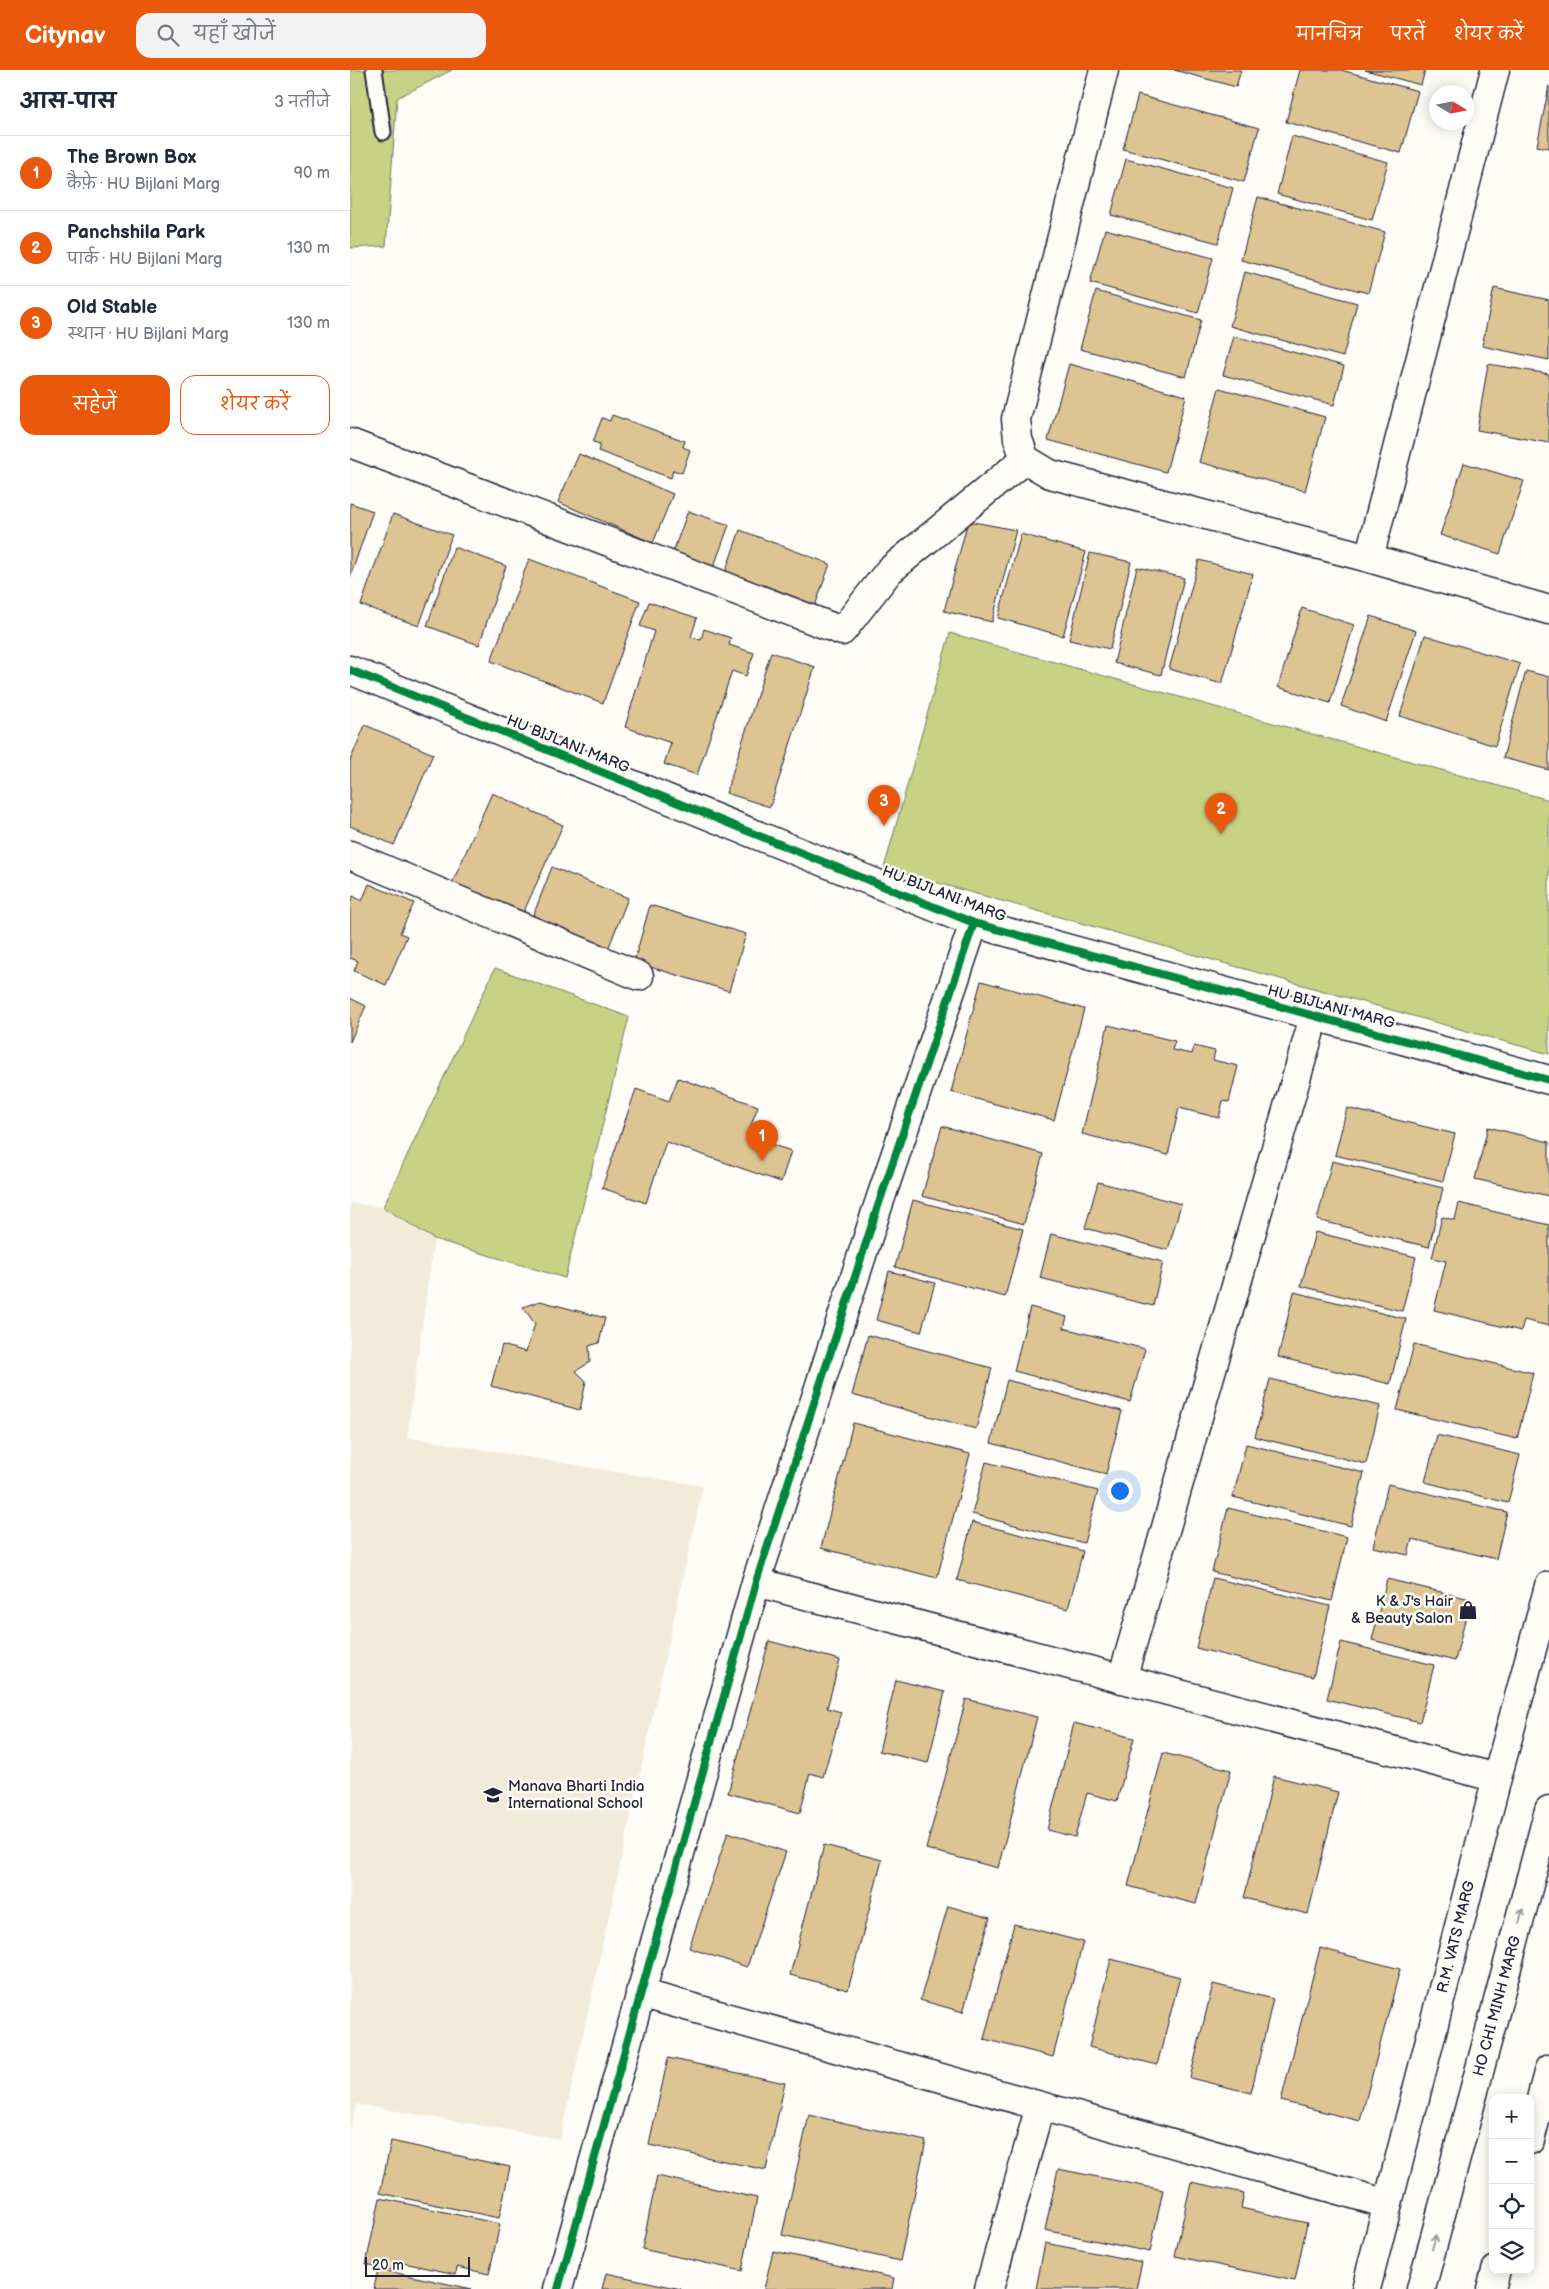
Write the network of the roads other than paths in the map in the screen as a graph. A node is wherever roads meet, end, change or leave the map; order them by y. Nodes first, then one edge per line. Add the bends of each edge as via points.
1 (374, 70) edge
2 (1104, 70) edge
3 (1495, 70) edge
4 (382, 132) dead end
5 (350, 443) edge
6 (1025, 459) junction
7 (1369, 558) junction
8 (1549, 610) edge
9 (350, 670) edge
10 (350, 855) edge
11 (974, 923) junction
12 (639, 976) dead end
13 (1314, 1017) junction
14 (1549, 1080) edge
15 (756, 1582) junction
16 (1549, 1586) edge
17 (1122, 1679) junction
18 (1497, 1778) junction
19 (1549, 1810) edge
20 (640, 1993) junction
21 (1549, 2069) edge
22 (1040, 2106) junction
23 (1530, 2139) edge
24 (1388, 2204) junction
25 (1495, 2274) edge
26 (558, 2289) edge
27 (989, 2289) edge
28 (1366, 2289) edge
29 (1422, 2289) edge
30 (1491, 2289) edge

1 - 4 lane
2 - 6 street via 1016,419
3 - 7 street
5 - 6 street via 842,632 889,571
6 - 7 street via 1050,474
7 - 8 street
9 - 11 street, HU BIJLANI MARG
10 - 12 street
11 - 13 street, HU BIJLANI MARG
11 - 15 street
13 - 14 street, HU BIJLANI MARG
13 - 17 street
15 - 17 street
15 - 20 street
16 - 18 street, R.M. VATS MARG
17 - 18 street
18 - 24 street, R.M. VATS MARG
29 -> 19 street, HO CHI MINH MARG
20 - 22 street
20 - 26 street
21 - 23 street
22 - 24 street
22 - 27 street
24 - 28 street, R.M. VATS MARG
25 - 30 street

